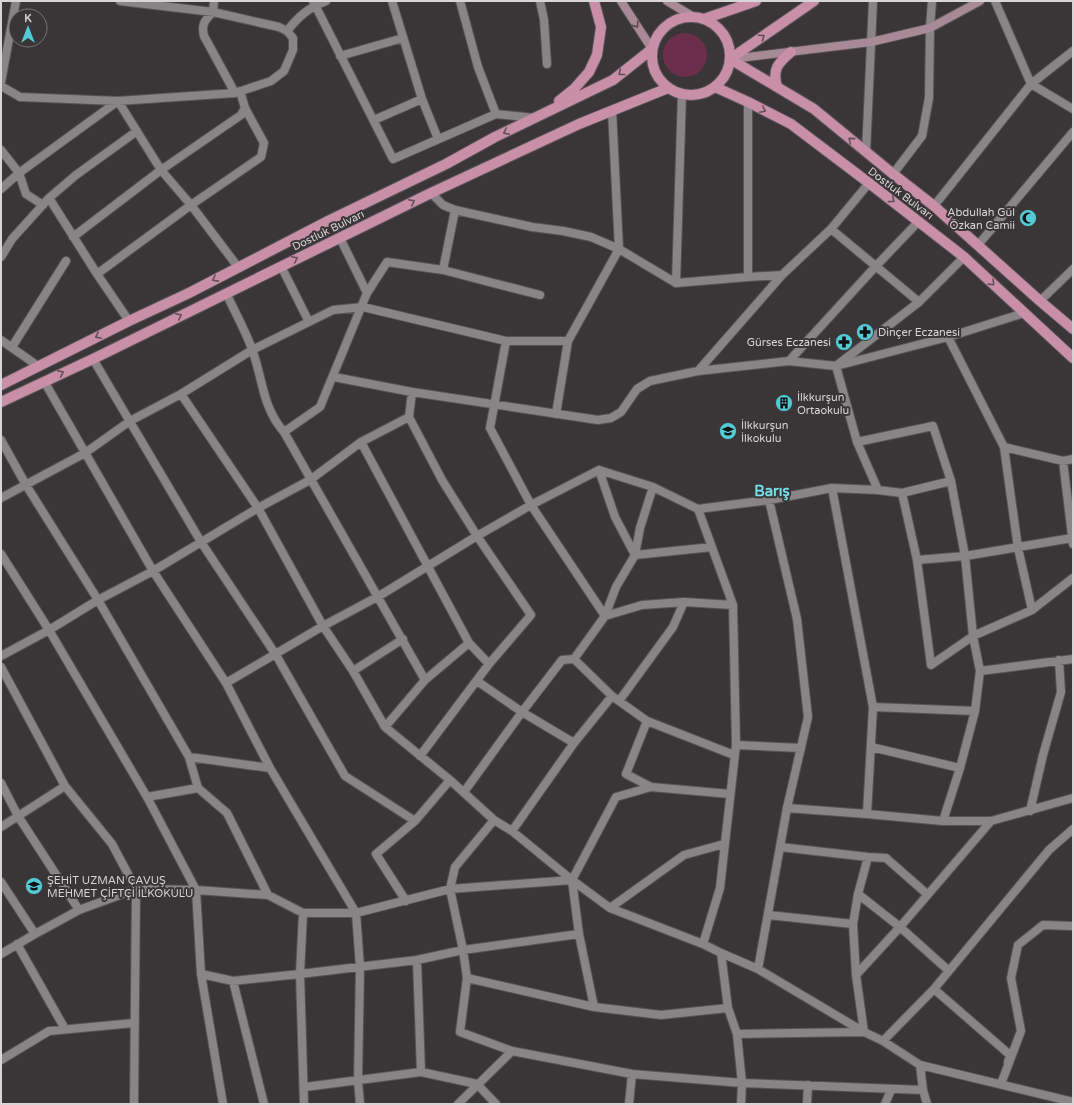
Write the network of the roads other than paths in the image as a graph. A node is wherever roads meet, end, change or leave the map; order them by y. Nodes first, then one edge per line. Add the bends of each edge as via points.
1 (16, 1) edge
2 (120, 1) edge
3 (214, 1) edge
4 (326, 1) edge
5 (392, 1) edge
6 (460, 1) edge
7 (540, 1) edge
8 (594, 1) edge
9 (621, 1) edge
10 (667, 1) edge
11 (756, 1) edge
12 (814, 1) edge
13 (873, 1) edge
14 (932, 1) edge
15 (980, 1) edge
16 (995, 1) edge
17 (314, 3) edge
18 (213, 12) junction
19 (692, 16) junction
20 (704, 19) junction
21 (930, 28) junction
22 (287, 31) junction
23 (404, 38) junction
24 (871, 42) junction
25 (652, 49) junction
26 (1073, 51) edge
27 (792, 52) junction
28 (340, 56) junction
29 (730, 59) junction
30 (547, 64) dead end
31 (1, 82) edge
32 (1031, 84) junction
33 (1, 86) edge
34 (715, 87) junction
35 (777, 87) junction
36 (668, 88) junction
37 (237, 92) junction
38 (682, 94) junction
39 (422, 99) junction
40 (118, 101) junction
41 (748, 102) junction
42 (245, 108) junction
43 (1073, 109) edge
44 (612, 110) junction
45 (548, 111) junction
46 (496, 114) junction
47 (535, 118) junction
48 (374, 120) junction
49 (136, 130) junction
50 (1073, 132) edge
51 (438, 139) junction
52 (1, 150) edge
53 (866, 152) junction
54 (161, 170) junction
55 (19, 173) junction
56 (892, 174) junction
57 (869, 183) junction
58 (1, 189) edge
59 (431, 193) junction
60 (50, 198) junction
61 (43, 205) junction
62 (191, 205) junction
63 (934, 206) junction
64 (455, 210) junction
65 (919, 221) junction
66 (831, 228) junction
67 (73, 236) junction
68 (340, 238) junction
69 (978, 245) junction
70 (619, 249) junction
71 (1, 257) edge
72 (964, 257) junction
73 (66, 261) dead end
74 (281, 266) junction
75 (876, 266) junction
76 (238, 267) junction
77 (1073, 269) edge
78 (443, 270) junction
79 (97, 274) junction
80 (782, 275) junction
81 (748, 277) junction
82 (676, 283) junction
83 (226, 293) junction
84 (367, 293) junction
85 (540, 295) dead end
86 (919, 302) junction
87 (1040, 302) junction
88 (363, 307) junction
89 (1024, 314) junction
90 (129, 321) junction
91 (309, 322) junction
92 (1073, 329) edge
93 (948, 337) junction
94 (1, 340) edge
95 (506, 341) junction
96 (568, 341) junction
97 (12, 346) junction
98 (252, 350) junction
99 (1073, 358) edge
100 (93, 359) junction
101 (789, 361) junction
102 (38, 366) junction
103 (836, 366) junction
104 (698, 371) junction
105 (334, 376) junction
106 (44, 381) junction
107 (1, 385) edge
108 (412, 392) junction
109 (181, 394) junction
110 (1, 402) edge
111 (494, 404) junction
112 (556, 414) junction
113 (409, 417) junction
114 (130, 421) junction
115 (284, 432) junction
116 (1, 440) edge
117 (361, 442) junction
118 (857, 442) junction
119 (1004, 447) junction
120 (85, 452) junction
121 (1073, 459) edge
122 (1062, 461) junction
123 (599, 470) junction
124 (310, 480) junction
125 (951, 481) junction
126 (26, 485) junction
127 (653, 486) junction
128 (832, 488) junction
129 (878, 490) junction
130 (902, 493) junction
131 (1, 498) edge
132 (769, 500) junction
133 (531, 505) junction
134 (258, 508) junction
135 (698, 509) junction
136 (478, 536) junction
137 (1072, 541) edge
138 (201, 542) junction
139 (712, 547) junction
140 (1018, 548) junction
141 (1, 554) edge
142 (635, 555) junction
143 (964, 556) junction
144 (917, 560) junction
145 (427, 566) junction
146 (153, 571) junction
147 (1073, 578) edge
148 (379, 596) junction
149 (98, 600) junction
150 (684, 602) junction
151 (734, 606) junction
152 (1032, 610) junction
153 (605, 616) junction
154 (323, 626) junction
155 (49, 630) junction
156 (973, 636) junction
157 (403, 638) junction
158 (469, 643) junction
159 (276, 655) junction
160 (1, 656) edge
161 (574, 659) junction
162 (1073, 659) edge
163 (1059, 660) junction
164 (489, 664) junction
165 (1, 667) edge
166 (353, 671) junction
167 (980, 671) junction
168 (425, 680) junction
169 (477, 681) junction
170 (226, 683) junction
171 (612, 696) junction
172 (619, 701) junction
173 (873, 707) junction
174 (975, 711) junction
175 (522, 712) junction
176 (648, 721) junction
177 (385, 727) junction
178 (574, 743) junction
179 (736, 746) junction
180 (871, 747) junction
181 (801, 748) junction
182 (734, 755) junction
183 (420, 756) junction
184 (189, 757) junction
185 (270, 768) junction
186 (960, 768) junction
187 (450, 780) junction
188 (1, 783) edge
189 (65, 786) junction
190 (651, 787) junction
191 (198, 788) junction
192 (464, 792) junction
193 (730, 794) junction
194 (147, 797) junction
195 (1073, 798) edge
196 (787, 808) junction
197 (1030, 811) junction
198 (867, 814) junction
199 (18, 816) junction
200 (494, 820) junction
201 (415, 821) junction
202 (943, 821) junction
203 (990, 821) junction
204 (1, 827) edge
205 (1073, 829) edge
206 (512, 831) junction
207 (724, 844) junction
208 (780, 847) junction
209 (868, 857) junction
210 (572, 880) junction
211 (1, 882) edge
212 (136, 889) junction
213 (196, 890) junction
214 (450, 890) junction
215 (858, 894) junction
216 (927, 894) junction
217 (268, 895) junction
218 (406, 901) junction
219 (610, 908) junction
220 (79, 910) junction
221 (303, 913) junction
222 (356, 913) junction
223 (768, 915) junction
224 (852, 924) junction
225 (1073, 926) edge
226 (900, 927) junction
227 (35, 934) junction
228 (579, 934) junction
229 (17, 944) junction
230 (703, 944) junction
231 (463, 950) junction
232 (721, 953) junction
233 (1, 954) edge
234 (417, 960) junction
235 (360, 967) junction
236 (758, 968) junction
237 (949, 971) junction
238 (201, 974) junction
239 (300, 974) junction
240 (856, 975) junction
241 (467, 978) junction
242 (233, 981) junction
243 (934, 989) junction
244 (594, 1007) junction
245 (728, 1008) junction
246 (134, 1023) junction
247 (65, 1030) junction
248 (864, 1032) junction
249 (737, 1034) junction
250 (883, 1040) junction
251 (512, 1051) junction
252 (1, 1060) edge
253 (920, 1065) junction
254 (421, 1072) junction
255 (632, 1074) junction
256 (358, 1081) junction
257 (742, 1083) junction
258 (477, 1084) junction
259 (1002, 1084) junction
260 (808, 1085) junction
261 (305, 1087) junction
262 (891, 1090) junction
263 (923, 1090) junction
264 (1073, 1102) edge
265 (134, 1104) edge
266 (223, 1104) edge
267 (264, 1104) edge
268 (304, 1104) edge
269 (360, 1104) edge
270 (458, 1104) edge
271 (496, 1104) edge
272 (629, 1104) edge
273 (741, 1104) edge
274 (807, 1104) edge
275 (886, 1104) edge
276 (928, 1104) edge

1 - 31 street
2 - 18 street
3 - 18 street
4 - 17 street
5 - 23 street
6 - 46 street via 478,67
7 - 30 street
8 - 45 main road via 601,27 597,55 589,72
9 -> 25 main road
10 - 19 main road
11 - 20 main road
29 -> 12 main road
13 - 24 street
14 - 21 street
15 - 21 main road
16 - 32 street
17 - 22 street
17 - 28 street
18 - 22 street
18 - 37 street via 205,20 203,32
19 - 20 main road, Dostluk Bulvarı
19 - 25 main road, Dostluk Bulvarı via 669,23 655,39
20 - 29 main road, Dostluk Bulvarı via 716,25 724,35 729,46
21 - 24 main road
21 - 56 street via 929,98 922,136
22 - 37 street via 293,38 293,50 284,71 271,81
23 - 28 street
23 - 39 street
24 - 27 main road
24 - 53 street
25 - 36 main road, Dostluk Bulvarı via 654,71
25 -> 45 main road, Dostluk Bulvarı via 613,80
26 - 32 street
27 - 29 main road
27 - 35 main road via 776,67
28 - 48 street
29 - 34 main road via 728,70
29 - 35 main road, Dostluk Bulvarı
32 - 43 street
32 - 63 street
33 - 40 street via 20,97
34 - 38 main road, Dostluk Bulvarı via 699,94
34 - 41 main road, Dostluk Bulvarı
53 -> 35 main road, Dostluk Bulvarı via 814,109
36 - 38 main road, Dostluk Bulvarı
36 - 44 main road, Dostluk Bulvarı
37 - 40 street
37 - 42 street
38 - 82 street
39 - 48 street
39 - 51 street
40 - 49 street
40 - 55 street
41 -> 57 main road, Dostluk Bulvarı via 791,124
41 - 81 street
42 - 54 street via 241,115
42 - 62 street via 264,143 261,158
44 - 59 main road, Dostluk Bulvarı
44 - 70 street
45 - 47 main road, Dostluk Bulvarı
46 - 47 street
46 - 51 street
47 -> 76 main road, Dostluk Bulvarı
48 - 51 street via 393,159
49 - 54 street
49 - 60 street
50 - 69 street
52 - 55 street
53 - 56 main road, Dostluk Bulvarı
54 - 62 street
54 - 67 street
55 - 58 street
55 - 61 street via 26,194
56 - 63 main road, Dostluk Bulvarı
57 -> 65 main road, Dostluk Bulvarı
57 - 66 street
59 - 64 street via 443,205
68 -> 59 main road, Dostluk Bulvarı
60 - 61 street
60 - 67 street
61 - 71 street via 12,239
62 - 76 street
62 - 79 street
63 - 69 main road, Dostluk Bulvarı
64 - 70 street via 532,227 576,233
64 - 78 street
65 - 72 main road, Dostluk Bulvarı
65 - 75 street
66 - 75 street
66 - 80 street
67 - 79 street
74 -> 68 main road, Dostluk Bulvarı
68 - 84 street
69 - 87 main road, Dostluk Bulvarı
70 - 82 street
70 - 96 street
72 - 86 street
72 -> 89 main road, Dostluk Bulvarı
73 - 97 street
74 - 83 main road, Dostluk Bulvarı
74 - 91 street
75 - 86 street
75 - 101 street
76 -> 90 main road, Dostluk Bulvarı
77 - 87 street
78 - 84 street via 386,262
78 - 85 street
79 - 90 street
80 - 81 street
80 - 104 street
81 - 82 street
83 - 98 street
100 -> 83 main road, Dostluk Bulvarı
84 - 88 street
86 - 103 street
87 - 92 main road, Dostluk Bulvarı
88 - 91 street via 333,310
88 - 95 street
88 - 105 street
89 - 93 street
89 - 99 main road, Dostluk Bulvarı
90 -> 102 main road, Dostluk Bulvarı
91 - 98 street
93 - 103 street
93 - 119 street
94 - 97 street
95 - 96 street
95 - 111 street
96 - 112 street
97 - 102 street
98 - 109 street
98 - 115 street via 266,404
106 -> 100 main road, Dostluk Bulvarı
100 - 114 street
101 - 103 street
101 - 104 street
102 - 107 main road, Dostluk Bulvarı
103 - 118 street
104 - 112 street via 644,384 637,389 621,412 611,418 598,420
105 - 108 street
105 - 115 street via 320,407
106 - 110 main road, Dostluk Bulvarı
106 - 120 street
108 - 111 street
108 - 113 street
109 - 114 street
109 - 134 street
111 - 112 street
111 - 133 street via 490,428
113 - 117 street
113 - 136 street via 442,480
114 - 120 street
114 - 138 street
115 - 124 street
116 - 126 street
117 - 124 street
117 - 145 street
118 - 125 street via 933,426
118 - 129 street
119 - 122 street
119 - 140 street
120 - 126 street
120 - 146 street
121 - 122 street
122 - 137 street
123 - 127 street
123 - 133 street
123 - 142 street via 615,517
124 - 134 street
124 - 148 street
125 - 130 street
125 - 143 street
126 - 131 street
126 - 149 street
127 - 135 street
127 - 142 street
128 - 129 street
128 - 132 street
128 - 173 street
129 - 130 street
130 - 144 street
132 - 135 street
132 - 181 street via 797,619 808,717
133 - 136 street
133 - 153 street
134 - 138 street
134 - 154 street
135 - 139 street
136 - 145 street
136 - 164 street via 531,615
137 - 140 street
138 - 146 street
138 - 159 street
139 - 142 street
139 - 151 street
140 - 143 street
140 - 152 street
141 - 155 street
142 - 153 street via 616,587
143 - 144 street
143 - 156 street
144 - 156 street via 931,666
145 - 148 street
145 - 158 street
146 - 149 street
146 - 170 street
147 - 152 street
148 - 154 street
148 - 157 street
149 - 155 street
149 - 184 street
150 - 151 street
150 - 153 street via 642,605
150 - 172 street via 673,627
151 - 179 street
152 - 156 street
153 - 161 street
154 - 159 street
154 - 166 street
155 - 160 street
155 - 194 street
156 - 167 street
157 - 166 street
157 - 168 street
158 - 164 street
158 - 168 street
159 - 170 street
159 - 201 street via 345,776
161 - 171 street
161 - 175 street via 562,660
162 - 163 street
163 - 167 street
163 - 197 street via 1061,692
164 - 169 street
165 - 189 street
166 - 177 street
167 - 174 street
168 - 177 street
169 - 175 street
169 - 183 street
170 - 185 street
171 - 172 street
171 - 178 street
172 - 176 street
173 - 174 street
173 - 180 street
174 - 186 street
175 - 178 street
175 - 192 street
176 - 182 street
176 - 190 street via 626,774
177 - 183 street
178 - 206 street
179 - 181 street
179 - 182 street
180 - 186 street
180 - 198 street
181 - 196 street
182 - 193 street
183 - 187 street
184 - 185 street
184 - 191 street
185 - 222 street
186 - 202 street
187 - 192 street
187 - 201 street
188 - 199 street
189 - 199 street
189 - 212 street via 112,844
190 - 193 street
190 - 210 street via 616,797
191 - 194 street
191 - 217 street via 227,813
192 - 200 street
193 - 207 street
194 - 213 street
195 - 197 street
196 - 198 street
196 - 208 street
197 - 203 street
198 - 202 street
199 - 204 street
199 - 220 street
200 - 206 street
200 - 214 street via 455,867
201 - 218 street via 376,854
202 - 203 street
203 - 216 street
205 - 237 street via 1049,850
206 - 210 street
207 - 219 street via 684,855
207 - 230 street via 720,888
208 - 209 street
208 - 223 street
209 - 215 street
209 - 216 street via 886,858
210 - 214 street
210 - 219 street
210 - 228 street
211 - 227 street
212 - 213 street
212 - 220 street
212 - 246 street
213 - 217 street
213 - 238 street
214 - 218 street
214 - 231 street
215 - 224 street
215 - 226 street
216 - 226 street
217 - 221 street
218 - 222 street
219 - 230 street
220 - 227 street
221 - 222 street
221 - 239 street
222 - 235 street
223 - 224 street
223 - 236 street
224 - 240 street
225 - 259 street via 1043,925 1018,945 1011,978 1022,1031
226 - 237 street
226 - 240 street
227 - 229 street
228 - 231 street
228 - 244 street
229 - 233 street
229 - 247 street
230 - 232 street
231 - 234 street
231 - 241 street
232 - 236 street
232 - 245 street
234 - 235 street
234 - 254 street
235 - 239 street
235 - 256 street
236 - 248 street
237 - 243 street
238 - 242 street
238 - 266 street
239 - 242 street
239 - 261 street
240 - 248 street
241 - 244 street
241 - 251 street via 460,1032
242 - 267 street
243 - 250 street
243 - 259 street via 1010,1055
244 - 245 street via 661,1015
245 - 249 street
246 - 247 street
246 - 265 street
247 - 252 street via 50,1031
248 - 249 street
248 - 250 street
249 - 257 street
250 - 253 street
251 - 255 street
251 - 258 street
253 - 259 street
253 - 263 street
254 - 256 street
254 - 258 street
255 - 257 street
255 - 272 street
256 - 261 street
256 - 269 street
257 - 260 street
257 - 273 street
258 - 270 street
258 - 271 street
259 - 264 street
260 - 262 street
260 - 274 street
261 - 268 street
262 - 263 street
262 - 275 street
263 - 276 street

